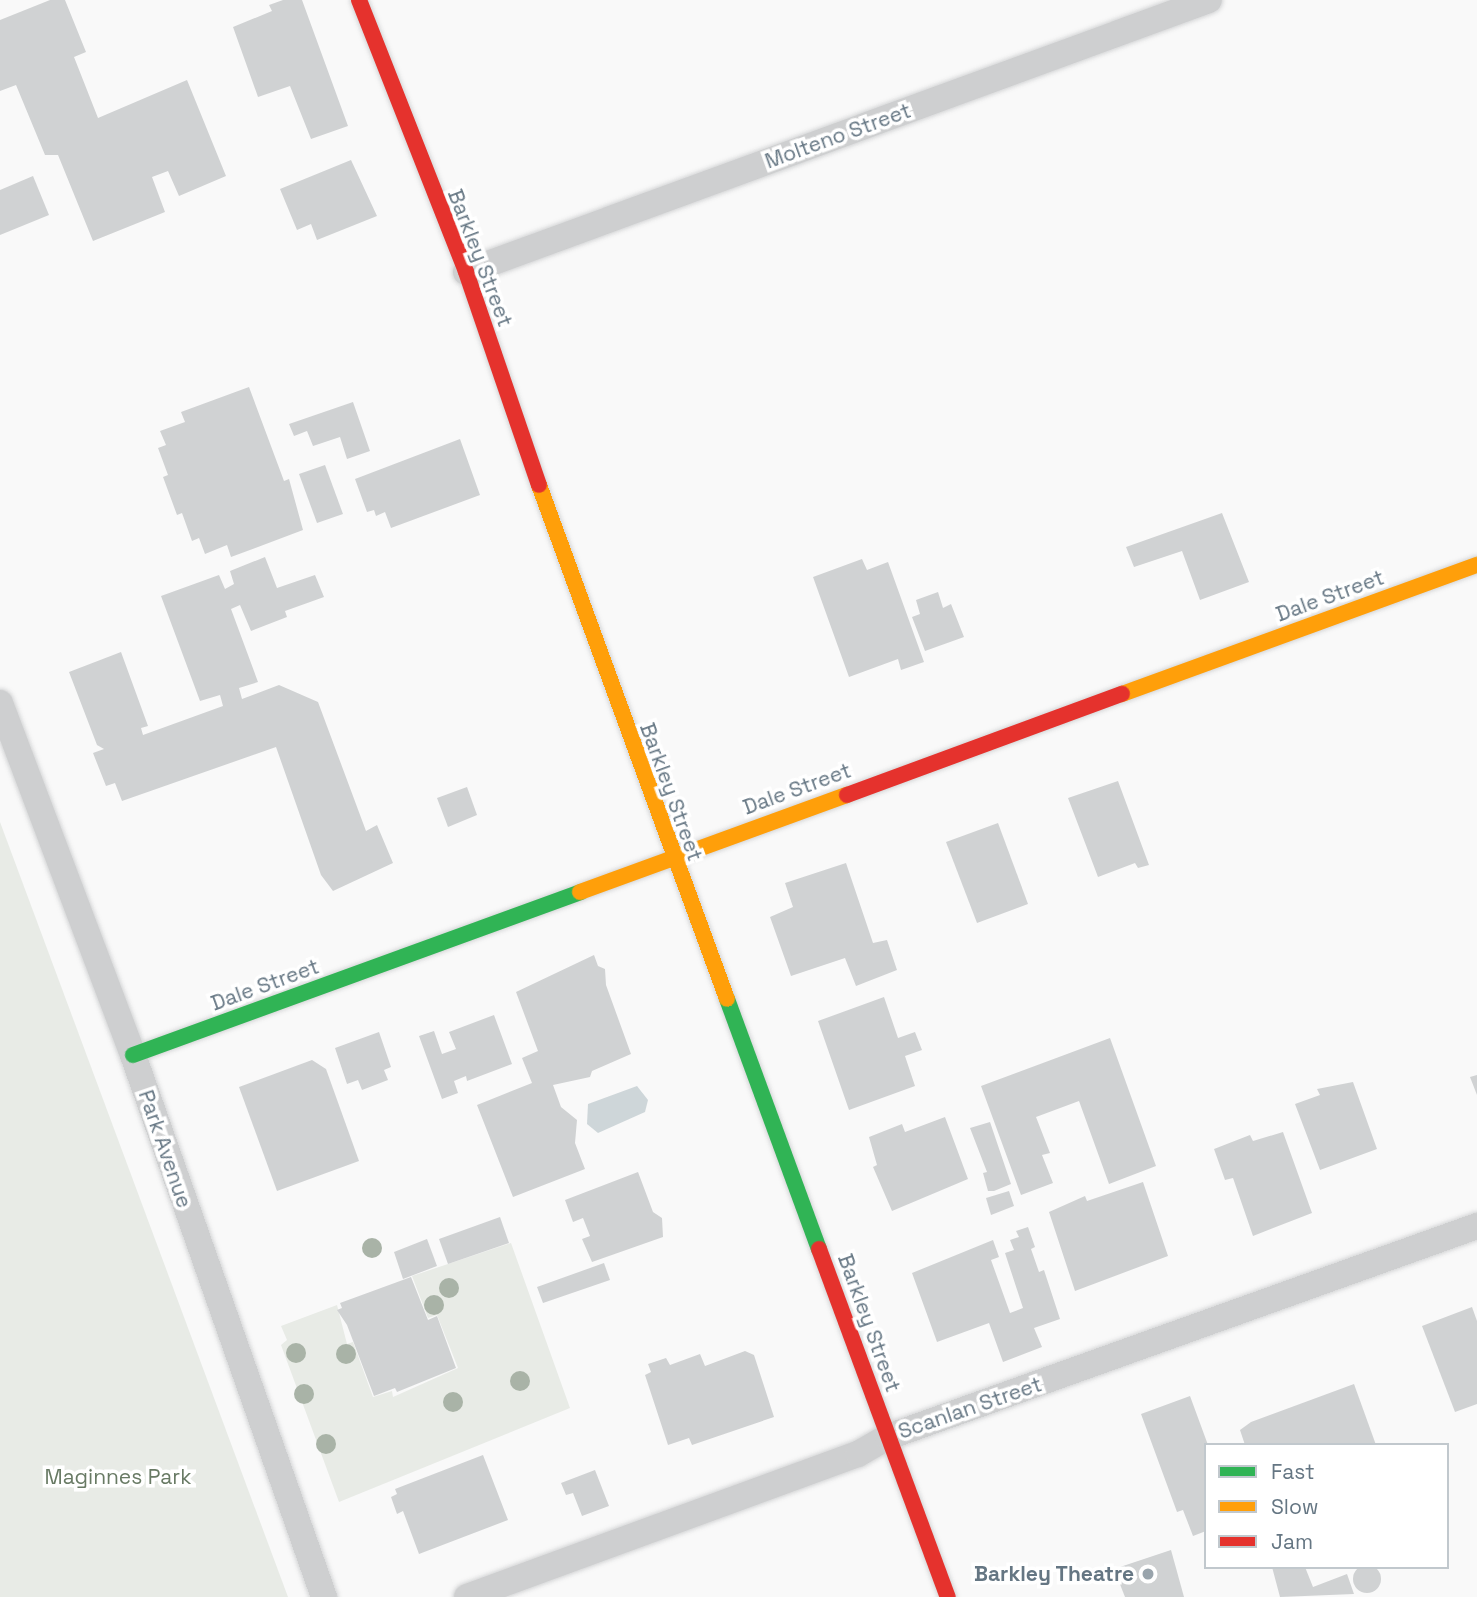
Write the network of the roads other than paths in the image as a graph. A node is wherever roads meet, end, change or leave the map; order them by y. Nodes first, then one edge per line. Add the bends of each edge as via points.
1 (359, 0) edge
2 (1209, 0) edge
3 (466, 272) junction
4 (1477, 565) edge
5 (0, 703) edge
6 (673, 857) junction
7 (133, 1055) junction
8 (1477, 1226) edge
9 (888, 1437) junction
10 (324, 1597) edge
11 (467, 1597) edge
12 (948, 1597) edge

1 - 3 street, Barkley Street
2 - 3 street, Molteno Street
3 - 6 street, Barkley Street
4 - 6 street, Dale Street
5 - 7 street, Park Avenue
6 - 7 street, Dale Street
6 - 9 street, Barkley Street
7 - 10 street, Park Avenue
8 - 9 street, Scanlan Street
9 - 11 street, Scanlan Street via 845,1458
9 - 12 street, Barkley Street

